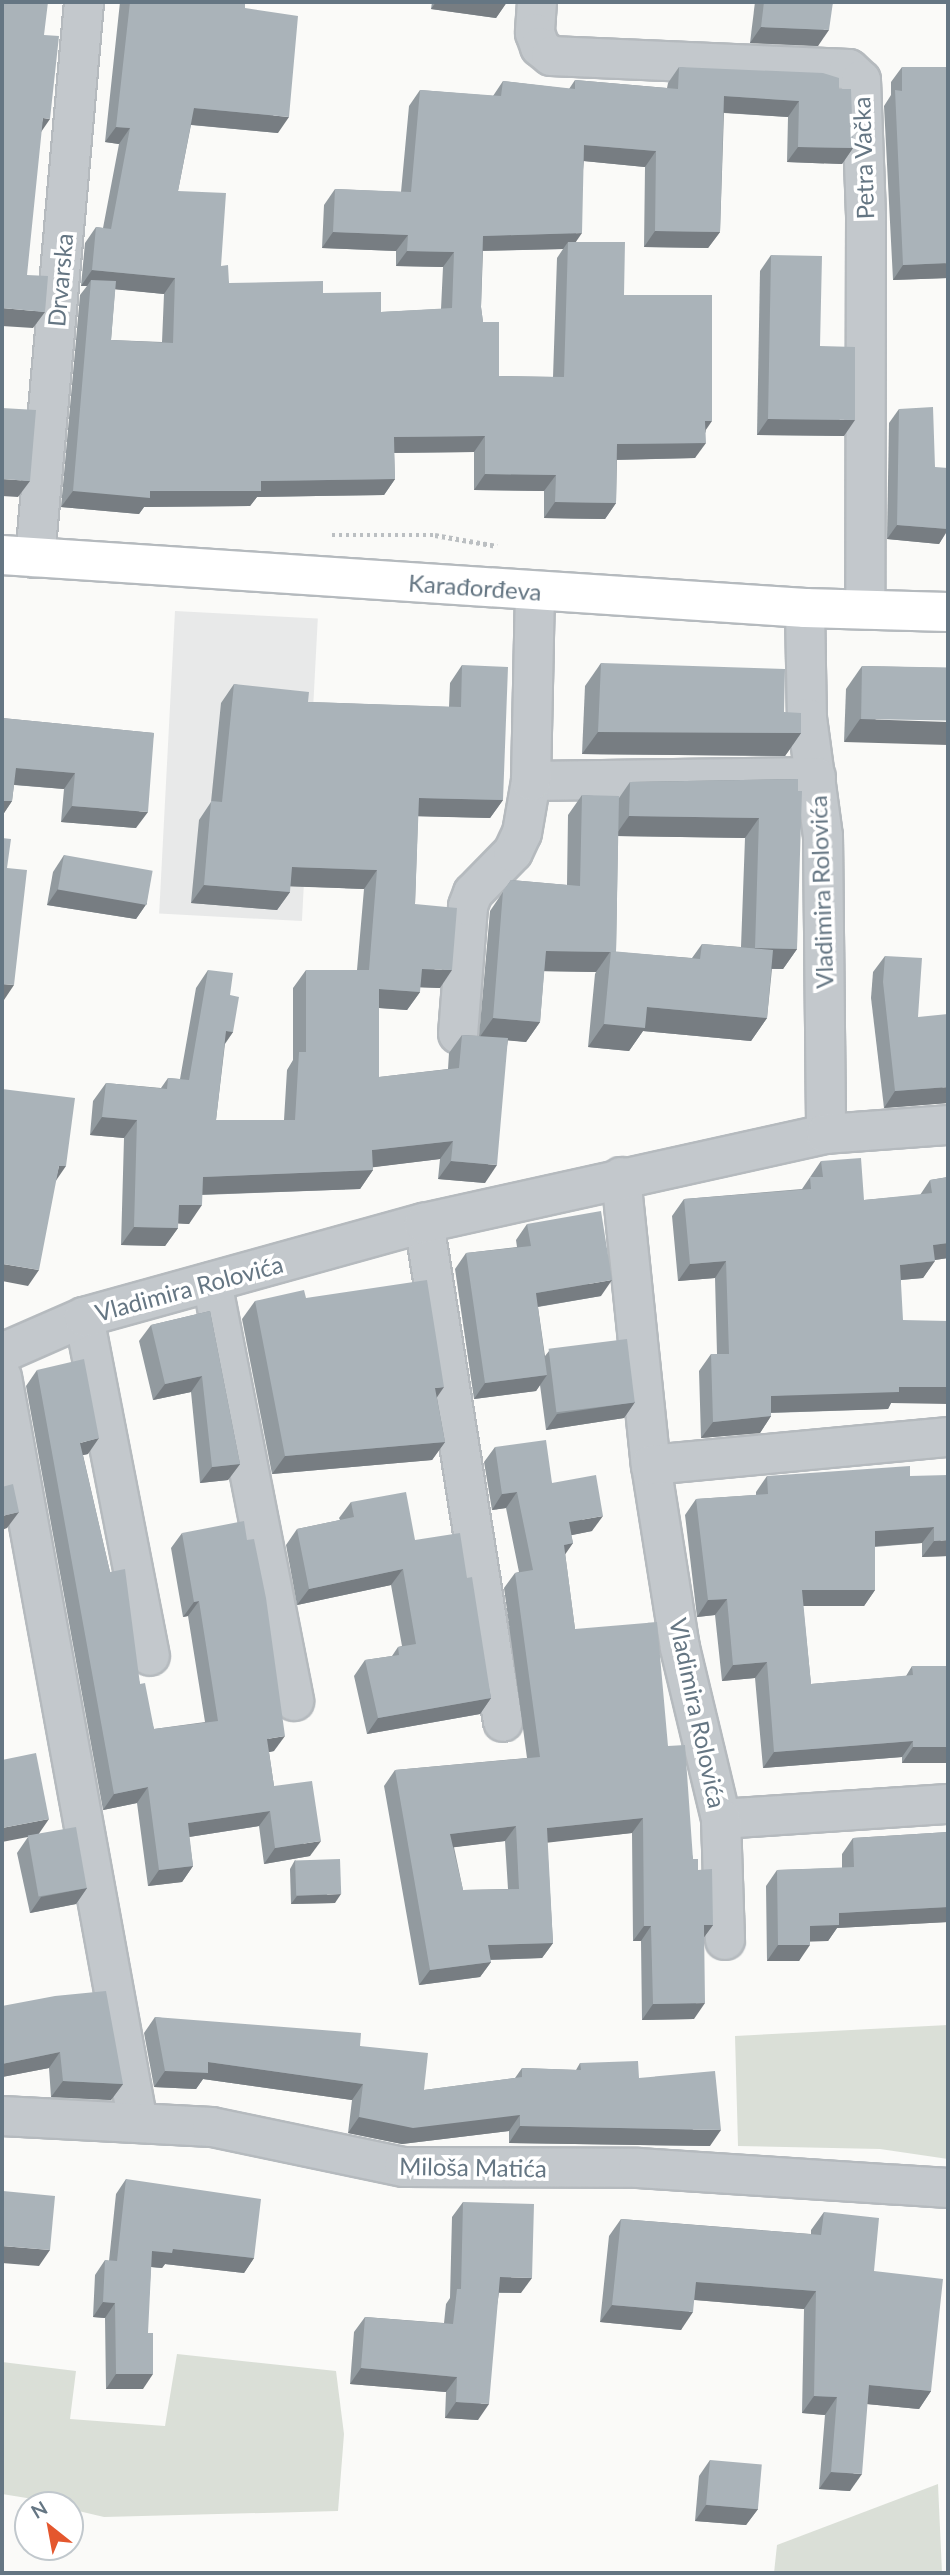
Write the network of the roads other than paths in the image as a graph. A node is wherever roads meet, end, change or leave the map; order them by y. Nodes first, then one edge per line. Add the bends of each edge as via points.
1 (84, 2) edge
2 (537, 2) edge
3 (18, 556) edge
4 (534, 591) junction
5 (804, 608) junction
6 (865, 610) junction
7 (948, 612) edge
8 (816, 777) junction
9 (531, 781) junction
10 (458, 1034) dead end
11 (948, 1125) edge
12 (826, 1134) junction
13 (621, 1177) junction
14 (424, 1223) junction
15 (212, 1282) junction
16 (84, 1317) junction
17 (2, 1353) edge
18 (2, 1377) edge
19 (948, 1437) edge
20 (650, 1465) junction
21 (150, 1656) dead end
22 (295, 1701) dead end
23 (503, 1722) dead end
24 (948, 1804) edge
25 (721, 1819) junction
26 (725, 1941) dead end
27 (2, 2116) edge
28 (138, 2123) junction
29 (948, 2188) edge

1 - 3 street, Drvarska
2 - 6 street, Petra Vačka via 535,33 540,47 551,56 849,69 860,80 866,216
3 - 4 main road, Karađorđeva
4 - 5 main road, Karađorđeva
4 - 9 street
5 - 6 main road, Karađorđeva
5 - 8 street, Vladimira Rolovića via 807,718
6 - 7 main road, Karađorđeva
8 - 9 street
8 - 12 street, Vladimira Rolovića via 823,836
9 - 10 street via 522,834 513,852 473,894 468,906
11 - 12 street, Vladimira Rolovića
12 - 13 street, Vladimira Rolovića
13 - 14 street, Vladimira Rolovića
13 - 20 street, Vladimira Rolovića
14 - 15 street, Vladimira Rolovića
14 - 23 street
15 - 16 street, Vladimira Rolovića
15 - 22 street
16 - 17 street
16 - 21 street, Vladimira Rolovića
18 - 28 street
19 - 20 street
20 - 25 street, Vladimira Rolovića via 680,1648
24 - 25 street, Vladimira Rolovića
25 - 26 street
27 - 28 street, Miloša Matića
28 - 29 street, Miloša Matića via 212,2127 404,2168 638,2168

